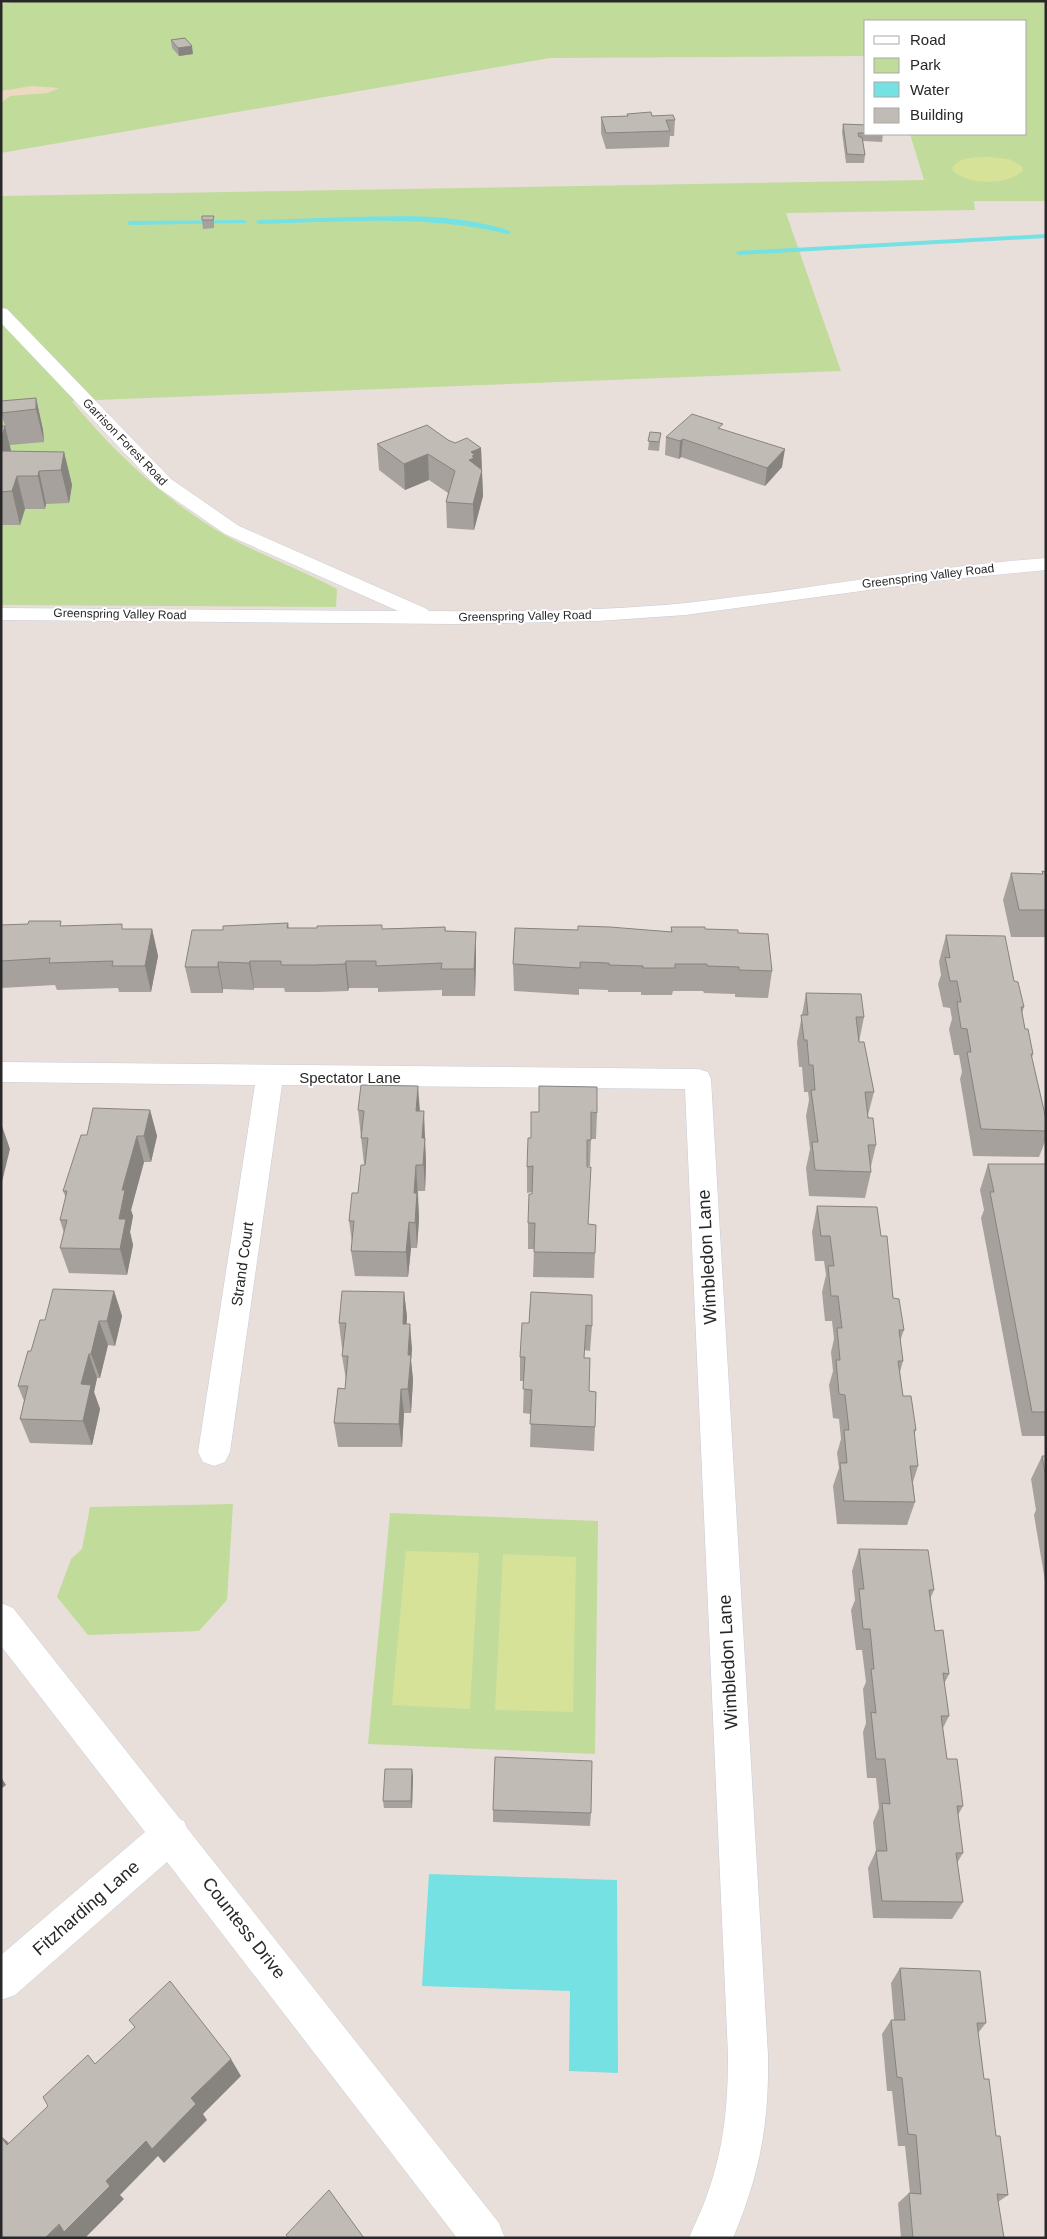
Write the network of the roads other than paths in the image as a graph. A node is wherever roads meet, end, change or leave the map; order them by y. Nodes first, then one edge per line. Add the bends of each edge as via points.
1 (1, 313) edge
2 (1046, 564) edge
3 (1, 614) edge
4 (433, 618) junction
5 (1, 1072) edge
6 (270, 1076) junction
7 (698, 1080) joint
8 (214, 1452) dead end
9 (1, 1619) edge
10 (171, 1834) junction
11 (1, 1981) edge
12 (484, 2238) edge
13 (710, 2238) edge

1 - 4 street, Garrison Forest Road via 164,483 197,507 232,530
2 - 4 street, Greenspring Valley Road via 915,575 816,592 668,610 580,616
3 - 4 street, Greenspring Valley Road
5 - 6 street, Spectator Lane
6 - 7 street, Spectator Lane
6 - 8 street, Strand Court
7 - 13 street, Wimbledon Lane via 748,2055 747,2113 736,2168
9 - 10 street, Countess Drive
10 - 11 street, Fitzharding Lane
10 - 12 street, Countess Drive

